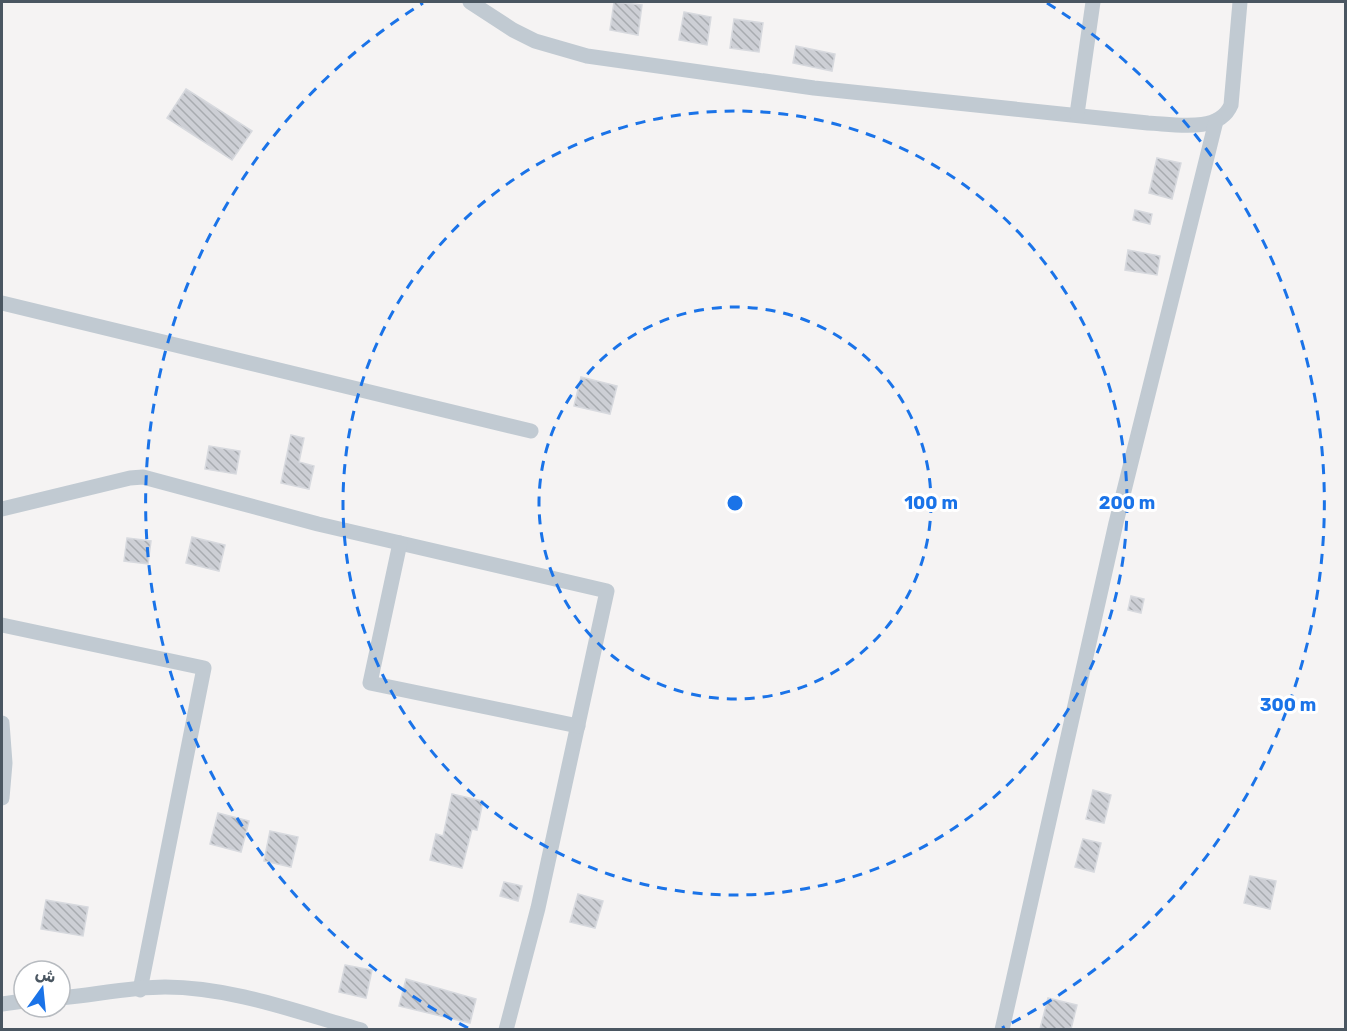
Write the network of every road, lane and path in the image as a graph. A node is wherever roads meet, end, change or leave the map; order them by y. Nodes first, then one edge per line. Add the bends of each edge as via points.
1 (470, 2) edge
2 (1094, 2) edge
3 (1240, 2) edge
4 (1077, 114) junction
5 (1216, 121) junction
6 (2, 303) edge
7 (531, 431) dead end
8 (2, 509) edge
9 (400, 543) junction
10 (2, 625) edge
11 (2, 723) edge
12 (578, 726) junction
13 (2, 798) edge
14 (140, 990) junction
15 (72, 997) edge
16 (361, 1029) edge
17 (506, 1029) edge
18 (1002, 1029) edge

1 - 4 street via 520,34 587,56 814,88
2 - 4 street
3 - 5 street via 1231,105
4 - 5 street via 1148,123 1195,125
5 - 18 street via 1116,523
6 - 7 street
8 - 9 street via 143,477
9 - 12 street via 607,591
9 - 12 street via 370,683
10 - 14 street via 204,668
11 - 13 street
12 - 17 street via 538,908
14 - 15 street
14 - 16 street via 163,987 218,992

